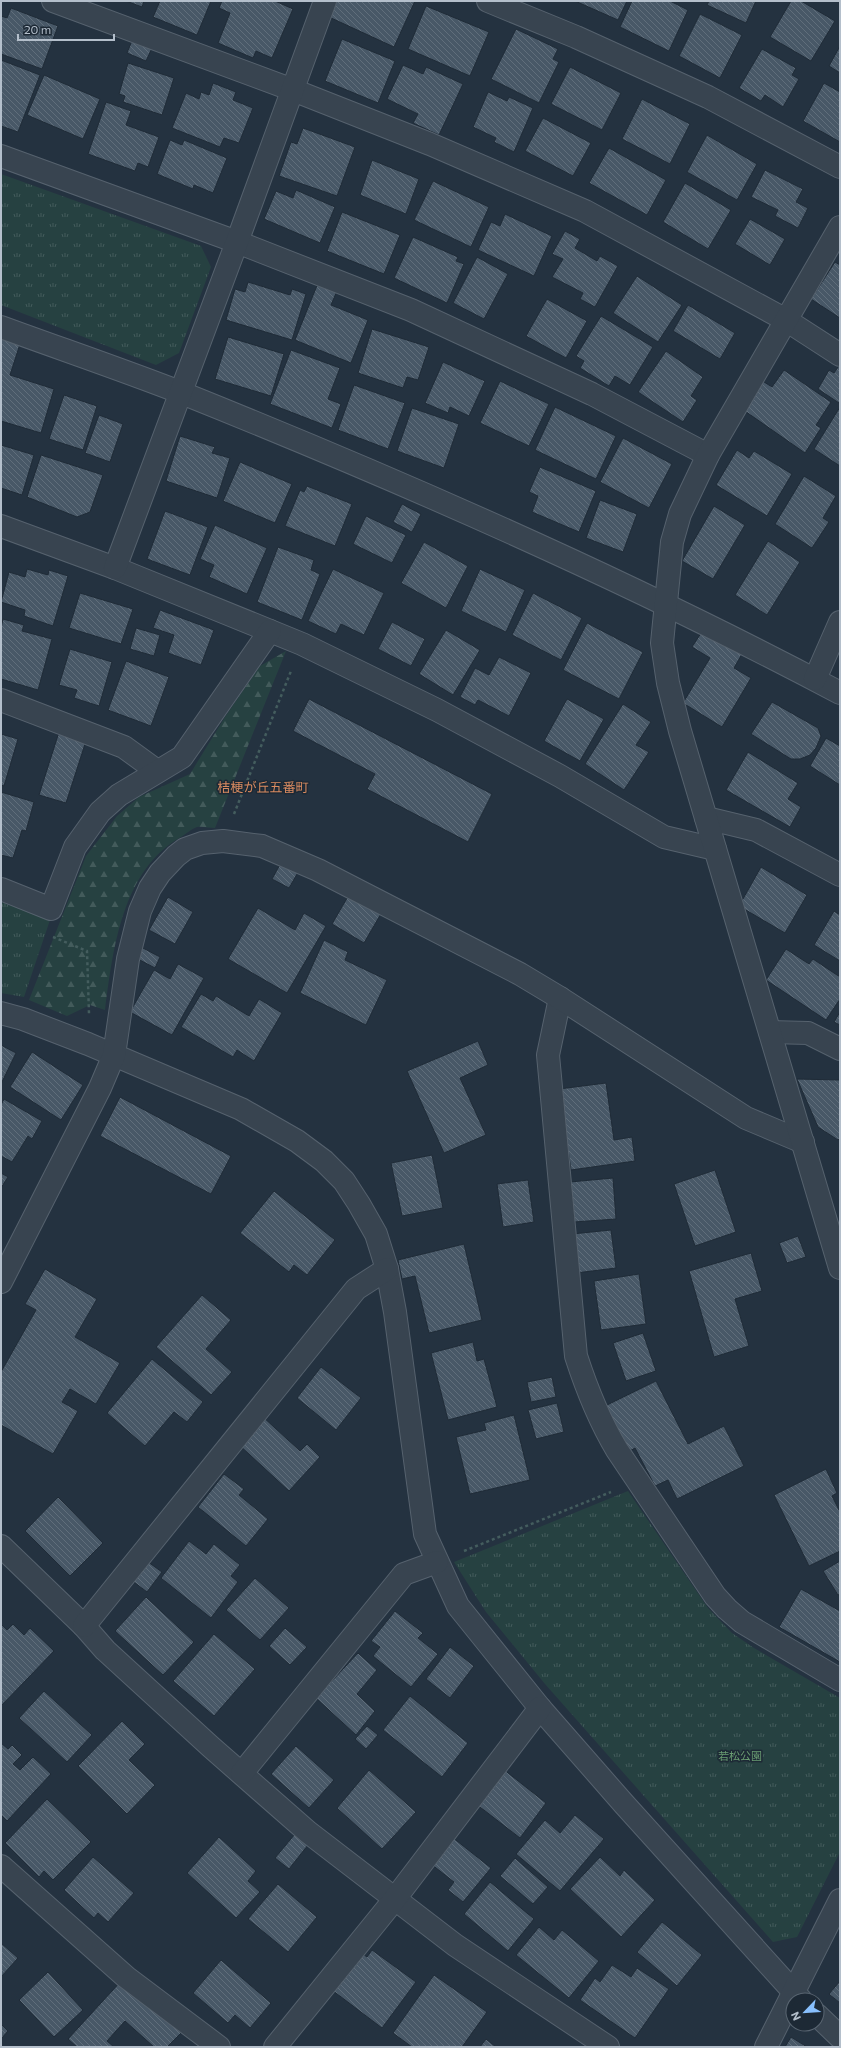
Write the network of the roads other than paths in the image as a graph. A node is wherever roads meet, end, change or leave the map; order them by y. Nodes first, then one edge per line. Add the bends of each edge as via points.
1 (53, 1) edge
2 (325, 1) edge
3 (488, 1) edge
4 (293, 90) junction
5 (1, 156) edge
6 (840, 167) edge
7 (840, 227) edge
8 (237, 242) junction
9 (786, 320) junction
10 (1, 327) edge
11 (840, 355) edge
12 (180, 392) junction
13 (708, 455) junction
14 (1, 526) edge
15 (114, 568) junction
16 (666, 604) junction
17 (840, 622) edge
18 (270, 631) junction
19 (815, 679) junction
20 (840, 693) edge
21 (1, 700) edge
22 (157, 771) junction
23 (706, 818) junction
24 (715, 849) junction
25 (840, 875) edge
26 (1, 889) edge
27 (560, 998) junction
28 (1, 1013) edge
29 (770, 1032) junction
30 (840, 1049) edge
31 (114, 1055) junction
32 (803, 1142) junction
33 (837, 1246) edge
34 (840, 1268) edge
35 (387, 1269) junction
36 (1, 1282) edge
37 (1, 1546) edge
38 (437, 1562) junction
39 (84, 1626) junction
40 (840, 1680) edge
41 (540, 1708) junction
42 (242, 1773) junction
43 (1, 1866) edge
44 (394, 1900) junction
45 (840, 1900) edge
46 (794, 1992) edge
47 (800, 1992) edge
48 (785, 2017) edge
49 (825, 2023) edge
50 (840, 2037) edge
51 (219, 2047) edge
52 (275, 2047) edge
53 (608, 2047) edge
54 (766, 2047) edge

1 - 4 street
2 - 4 street
3 - 6 street via 576,37 708,97
4 - 8 street
4 - 9 street via 430,144 585,211
5 - 8 street
7 - 9 street
8 - 12 street
8 - 13 street via 426,317 592,394
9 - 11 street
9 - 13 street
10 - 12 street
12 - 15 street
12 - 16 street via 303,442
13 - 16 street via 680,514 672,542
14 - 15 street
15 - 18 street
16 - 19 street
16 - 23 street via 662,643 668,683
17 - 19 street
18 - 22 street via 182,757
18 - 24 street via 437,710 560,776 664,838
19 - 20 street
21 - 22 street via 124,747
22 - 26 street via 119,795 100,812 75,847 51,909
23 - 24 street
23 - 25 street via 756,830
24 - 29 street
27 - 31 street via 520,974 318,870 262,846 223,841 202,843 185,849 160,873 140,911 128,959
27 - 32 street via 746,1118
27 - 40 street via 548,1055 576,1356 589,1397 603,1427 715,1596 727,1610 742,1622
28 - 31 street via 23,1019
29 - 30 street via 808,1033
29 - 32 street
31 - 35 street via 240,1109 297,1141 324,1161 344,1181 359,1204 376,1234
31 - 36 street via 100,1088
32 - 33 street
33 - 34 street
35 - 38 street via 425,1534
35 - 39 street via 356,1288
37 - 39 street
38 - 41 street via 458,1606
38 - 42 street via 404,1574
39 - 42 street via 105,1650
41 - 44 street
41 - 46 street
42 - 44 street via 308,1832
43 - 51 street via 126,1977
44 - 52 street
44 - 53 street via 455,1945
45 - 47 street
48 - 54 street
49 - 50 street

